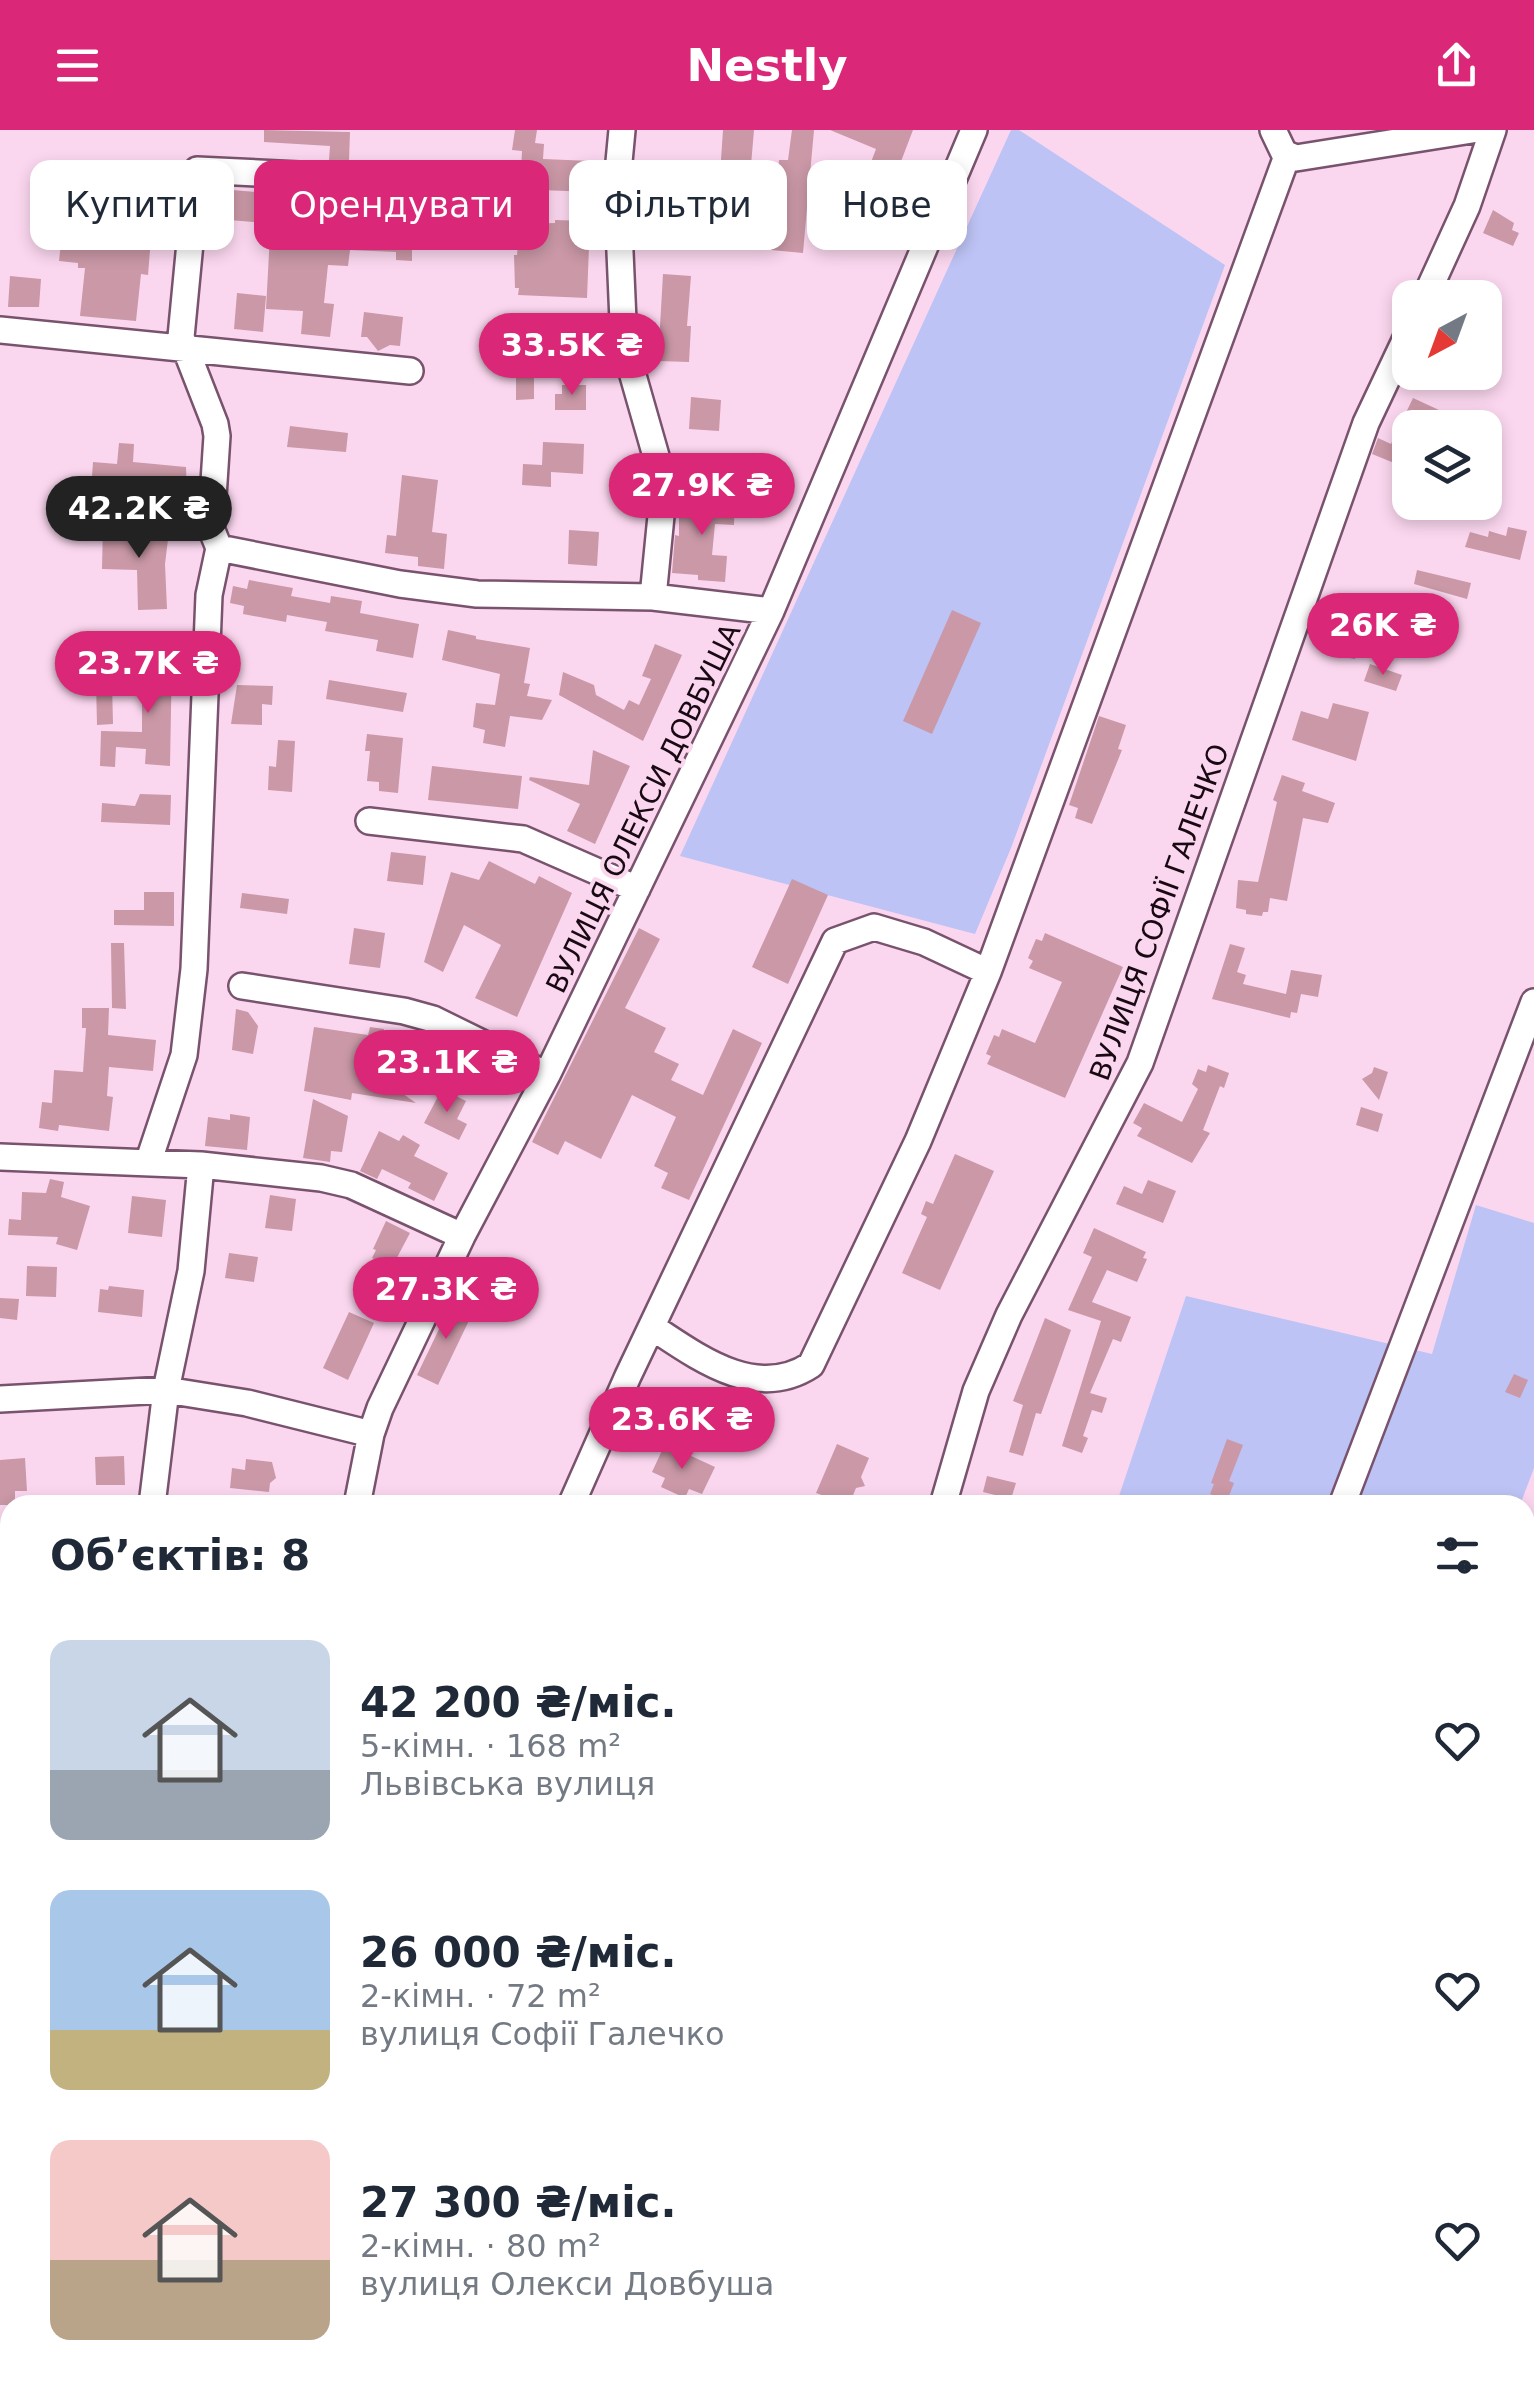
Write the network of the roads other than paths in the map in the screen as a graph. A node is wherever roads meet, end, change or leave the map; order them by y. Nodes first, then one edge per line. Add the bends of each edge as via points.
1 (622, 130) edge
2 (974, 130) edge
3 (1273, 130) edge
4 (1472, 130) edge
5 (1493, 130) edge
6 (1287, 156) junction
7 (254, 173) edge
8 (1433, 280) edge
9 (0, 330) edge
10 (184, 350) junction
11 (1392, 368) edge
12 (410, 371) dead end
13 (219, 548) junction
14 (654, 597) junction
15 (771, 610) junction
16 (370, 821) dead end
17 (637, 890) junction
18 (988, 972) junction
19 (242, 986) dead end
20 (1534, 1002) edge
21 (547, 1075) junction
22 (0, 1158) edge
23 (148, 1163) junction
24 (201, 1165) junction
25 (462, 1236) junction
26 (652, 1326) junction
27 (166, 1390) junction
28 (0, 1400) edge
29 (371, 1434) junction
30 (153, 1495) edge
31 (359, 1495) edge
32 (576, 1495) edge
33 (946, 1495) edge
34 (1346, 1495) edge

1 - 14 street via 617,182 624,344 656,456 662,506
2 - 15 street, ВУЛИЦЯ ОЛЕКСИ ДОВБУША
3 - 6 street
4 - 6 street
5 - 8 street
6 - 18 street
7 - 10 street via 197,170 181,322
9 - 10 street
10 - 12 street
10 - 13 street via 215,424 211,528
11 - 33 street, ВУЛИЦЯ СОФІЇ ГАЛЕЧКО via 1366,423 1140,1063 1002,1330
13 - 14 street via 477,594
13 - 23 street via 208,595 194,969 184,1055
14 - 15 street
15 - 17 street, ВУЛИЦЯ ОЛЕКСИ ДОВБУША
16 - 17 street via 522,839
17 - 21 street, ВУЛИЦЯ ОЛЕКСИ ДОВБУША
18 - 26 street via 874,927 834,941
18 - 26 street via 918,1141 811,1365 794,1376 747,1378 716,1367
19 - 21 street via 418,1015
20 - 34 street
21 - 25 street, ВУЛИЦЯ ОЛЕКСИ ДОВБУША
22 - 23 street
23 - 24 street
24 - 25 street via 350,1185
24 - 27 street via 191,1271
25 - 29 street, ВУЛИЦЯ ОЛЕКСИ ДОВБУША
26 - 32 street
27 - 28 street
27 - 29 street
27 - 30 street
29 - 31 street, ВУЛИЦЯ ОЛЕКСИ ДОВБУША

